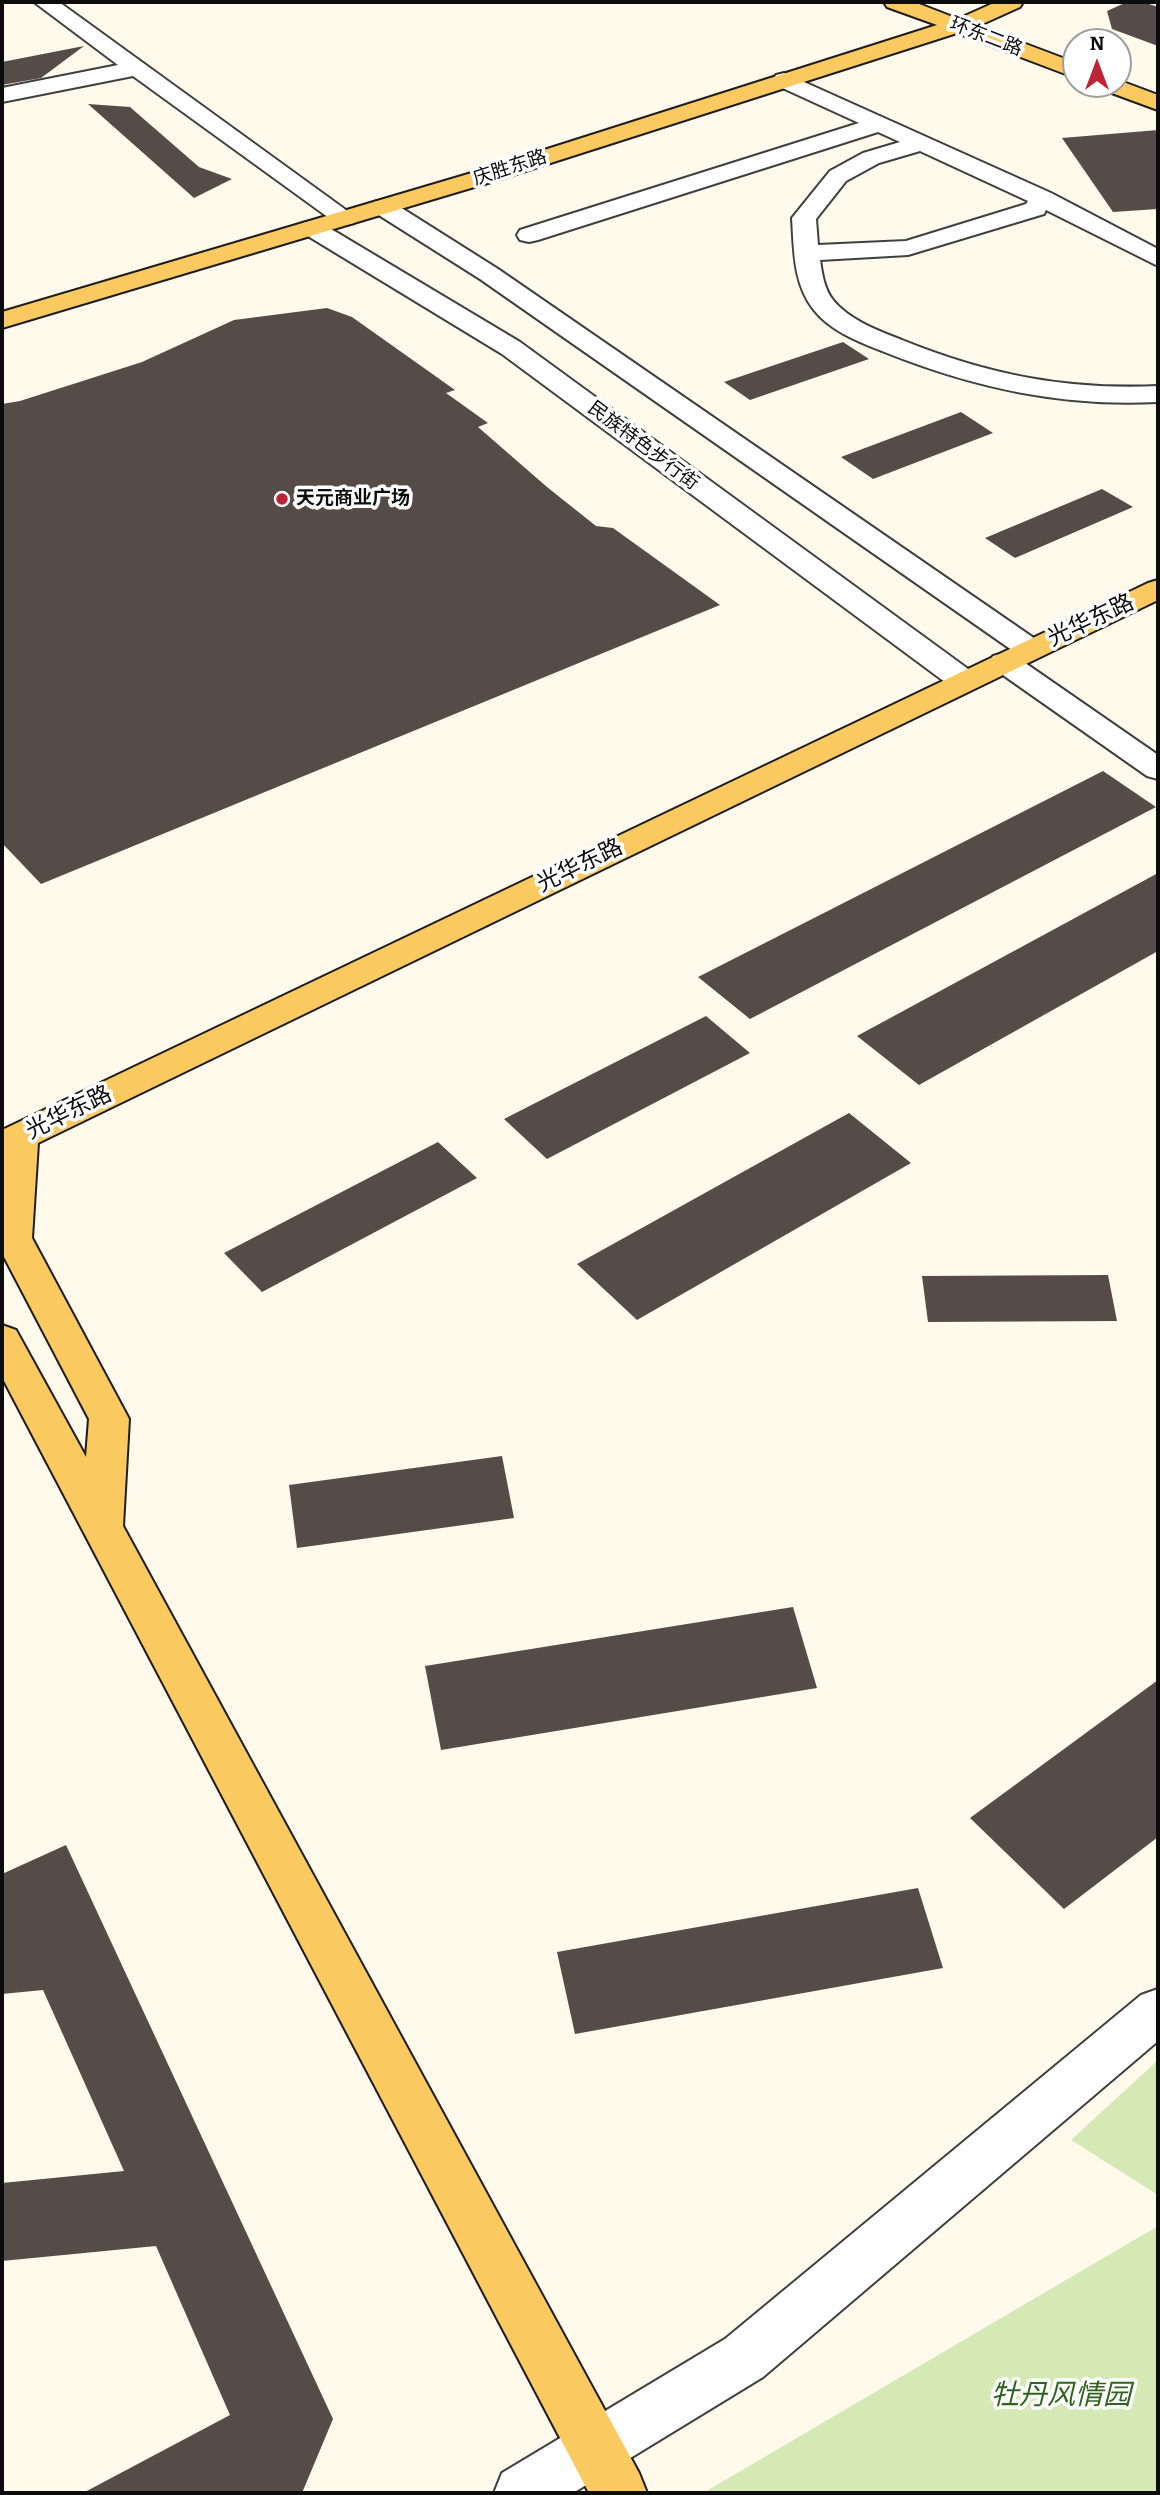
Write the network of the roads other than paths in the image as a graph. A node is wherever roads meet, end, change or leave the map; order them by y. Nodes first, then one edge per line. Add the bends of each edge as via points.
1 (45, 2) edge
2 (895, 2) edge
3 (928, 2) edge
4 (1012, 2) edge
5 (967, 23) junction
6 (1062, 54) edge
7 (1062, 65) edge
8 (137, 68) junction
9 (1132, 79) edge
10 (784, 80) junction
11 (1158, 89) edge
12 (1132, 93) edge
13 (2, 95) edge
14 (1158, 103) edge
15 (878, 124) junction
16 (921, 143) junction
17 (1042, 198) junction
18 (383, 207) junction
19 (345, 218) junction
20 (312, 228) junction
21 (529, 235) dead end
22 (807, 253) junction
23 (1158, 259) edge
24 (2, 320) edge
25 (1158, 394) edge
26 (1158, 589) edge
27 (1017, 656) junction
28 (964, 681) junction
29 (1158, 769) edge
30 (11, 1141) edge
31 (2, 1340) edge
32 (102, 1527) junction
33 (1158, 2011) edge
34 (607, 2471) edge
35 (522, 2493) edge

1 - 8 street
2 - 5 main road, 环东二路
3 - 5 main road, 环东二路
4 - 5 main road, 庆胜东路
5 - 6 main road, 环东二路
5 - 7 main road, 环东二路
5 - 10 main road, 庆胜东路
8 - 13 street
8 - 19 street
9 - 11 main road
10 - 15 street
10 - 18 main road, 庆胜东路
12 - 14 main road
15 - 16 street
15 - 21 street
16 - 17 street
16 - 22 street via 871,158 838,176 804,218
17 - 22 street via 1035,209 908,248
17 - 23 street
18 - 19 main road, 庆胜东路
18 - 27 street via 489,274
19 - 20 main road, 庆胜东路
20 - 24 main road, 庆胜东路
20 - 28 street, 民族特色步行街 via 511,348
22 - 25 street via 818,298 849,328 915,356 989,381 1062,394
26 - 27 main road, 光华东路
27 - 28 main road, 光华东路
27 - 29 street
28 - 30 main road, 光华东路
30 - 32 main road via 13,1238 109,1419
31 - 32 main road
32 - 34 main road
33 - 34 street
34 - 35 street

